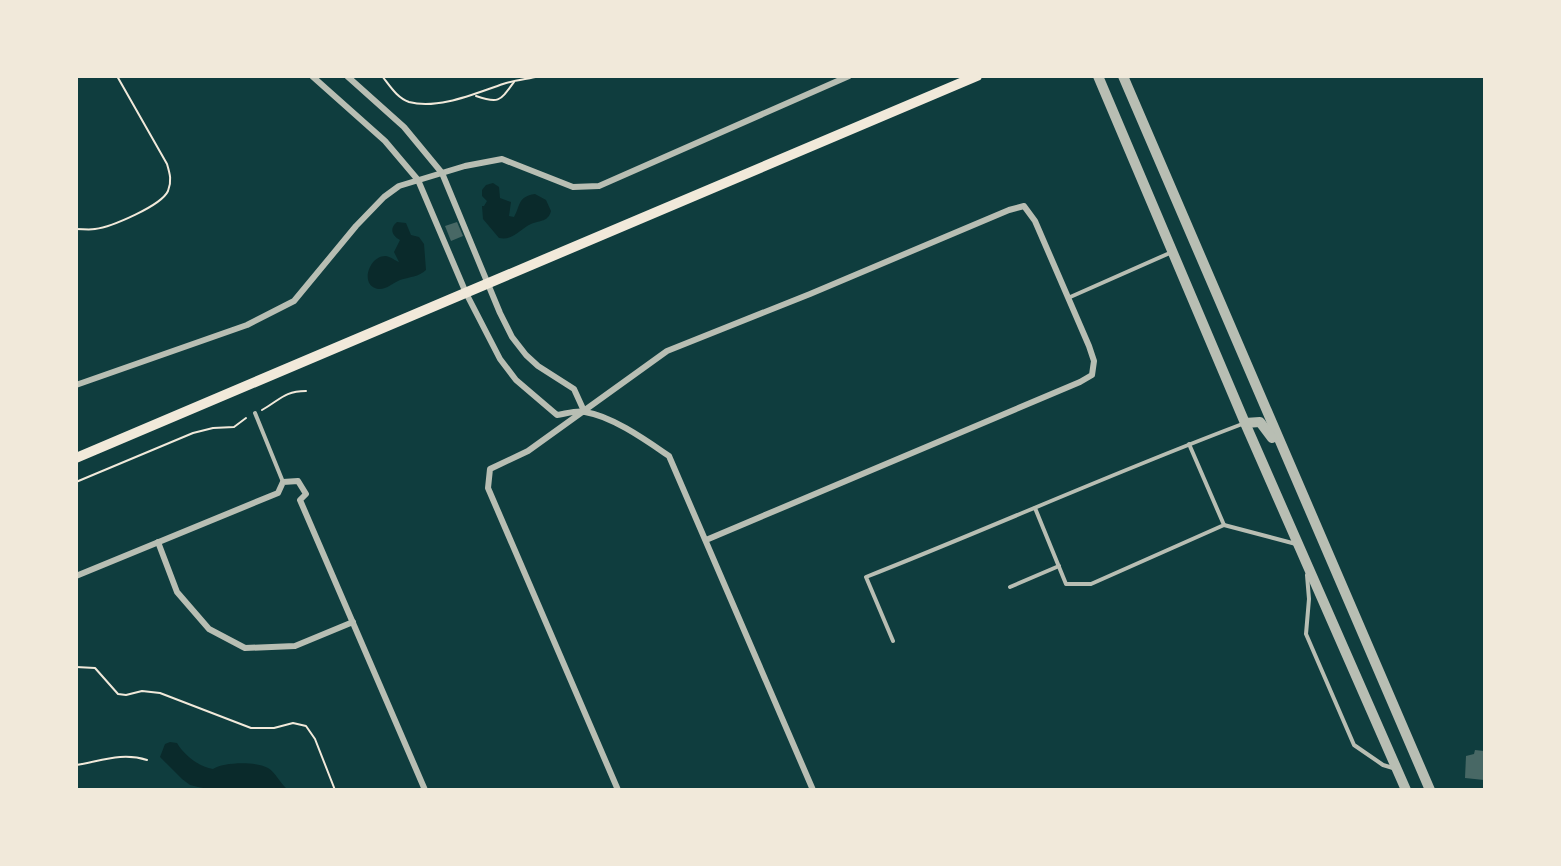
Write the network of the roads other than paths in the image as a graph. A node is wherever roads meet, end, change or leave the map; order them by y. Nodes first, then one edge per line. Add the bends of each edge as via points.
1 (312, 76) edge
2 (347, 76) edge
3 (849, 76) edge
4 (977, 76) edge
5 (1098, 76) edge
6 (1123, 76) edge
7 (442, 173) junction
8 (418, 180) junction
9 (1173, 252) junction
10 (488, 284) junction
11 (466, 293) junction
12 (1068, 298) junction
13 (76, 385) edge
14 (584, 411) junction
15 (255, 413) road end
16 (1245, 423) junction
17 (1189, 444) junction
18 (76, 458) edge
19 (284, 482) junction
20 (1035, 508) junction
21 (1313, 518) junction
22 (1224, 525) junction
23 (706, 540) junction
24 (158, 542) junction
25 (1298, 544) junction
26 (1306, 562) junction
27 (1059, 566) junction
28 (76, 576) edge
29 (1010, 586) dead end
30 (353, 622) junction
31 (894, 641) dead end
32 (1397, 770) junction
33 (424, 789) edge
34 (618, 789) edge
35 (813, 789) edge
36 (1406, 789) edge
37 (1430, 789) edge

1 - 8 street via 385,141
2 - 7 street via 404,127
3 - 7 street via 599,186 573,187 502,159
4 - 10 main road
5 - 9 street
6 - 21 street
7 - 8 street
7 - 10 street
8 - 11 street
8 - 13 street via 399,186 384,197 294,301 247,325
9 - 12 lane
9 - 16 street
10 - 11 main road
10 - 14 street via 504,321 526,355 574,389
11 - 14 street via 500,359 516,380 557,415
11 - 18 main road
12 - 14 street via 1035,221 1024,206 667,351
12 - 23 street via 1094,362 1092,375
14 - 23 street via 617,424 669,456
14 - 34 street via 528,451 490,470 488,488
15 - 19 lane
16 - 17 lane
16 - 21 street via 1264,424
16 - 25 street
17 - 20 lane
17 - 22 lane
19 - 24 street via 278,492
19 - 30 street via 298,481 306,494 300,500
20 - 27 lane
20 - 31 lane via 866,576
21 - 37 street
22 - 25 lane
22 - 27 lane via 1091,584 1066,584
23 - 35 street
24 - 28 street
24 - 30 street via 177,592 209,629 245,648 296,646
25 - 26 street
26 - 32 street
26 - 32 lane via 1310,599 1306,634 1354,745
27 - 29 lane
30 - 33 street
32 - 36 street

